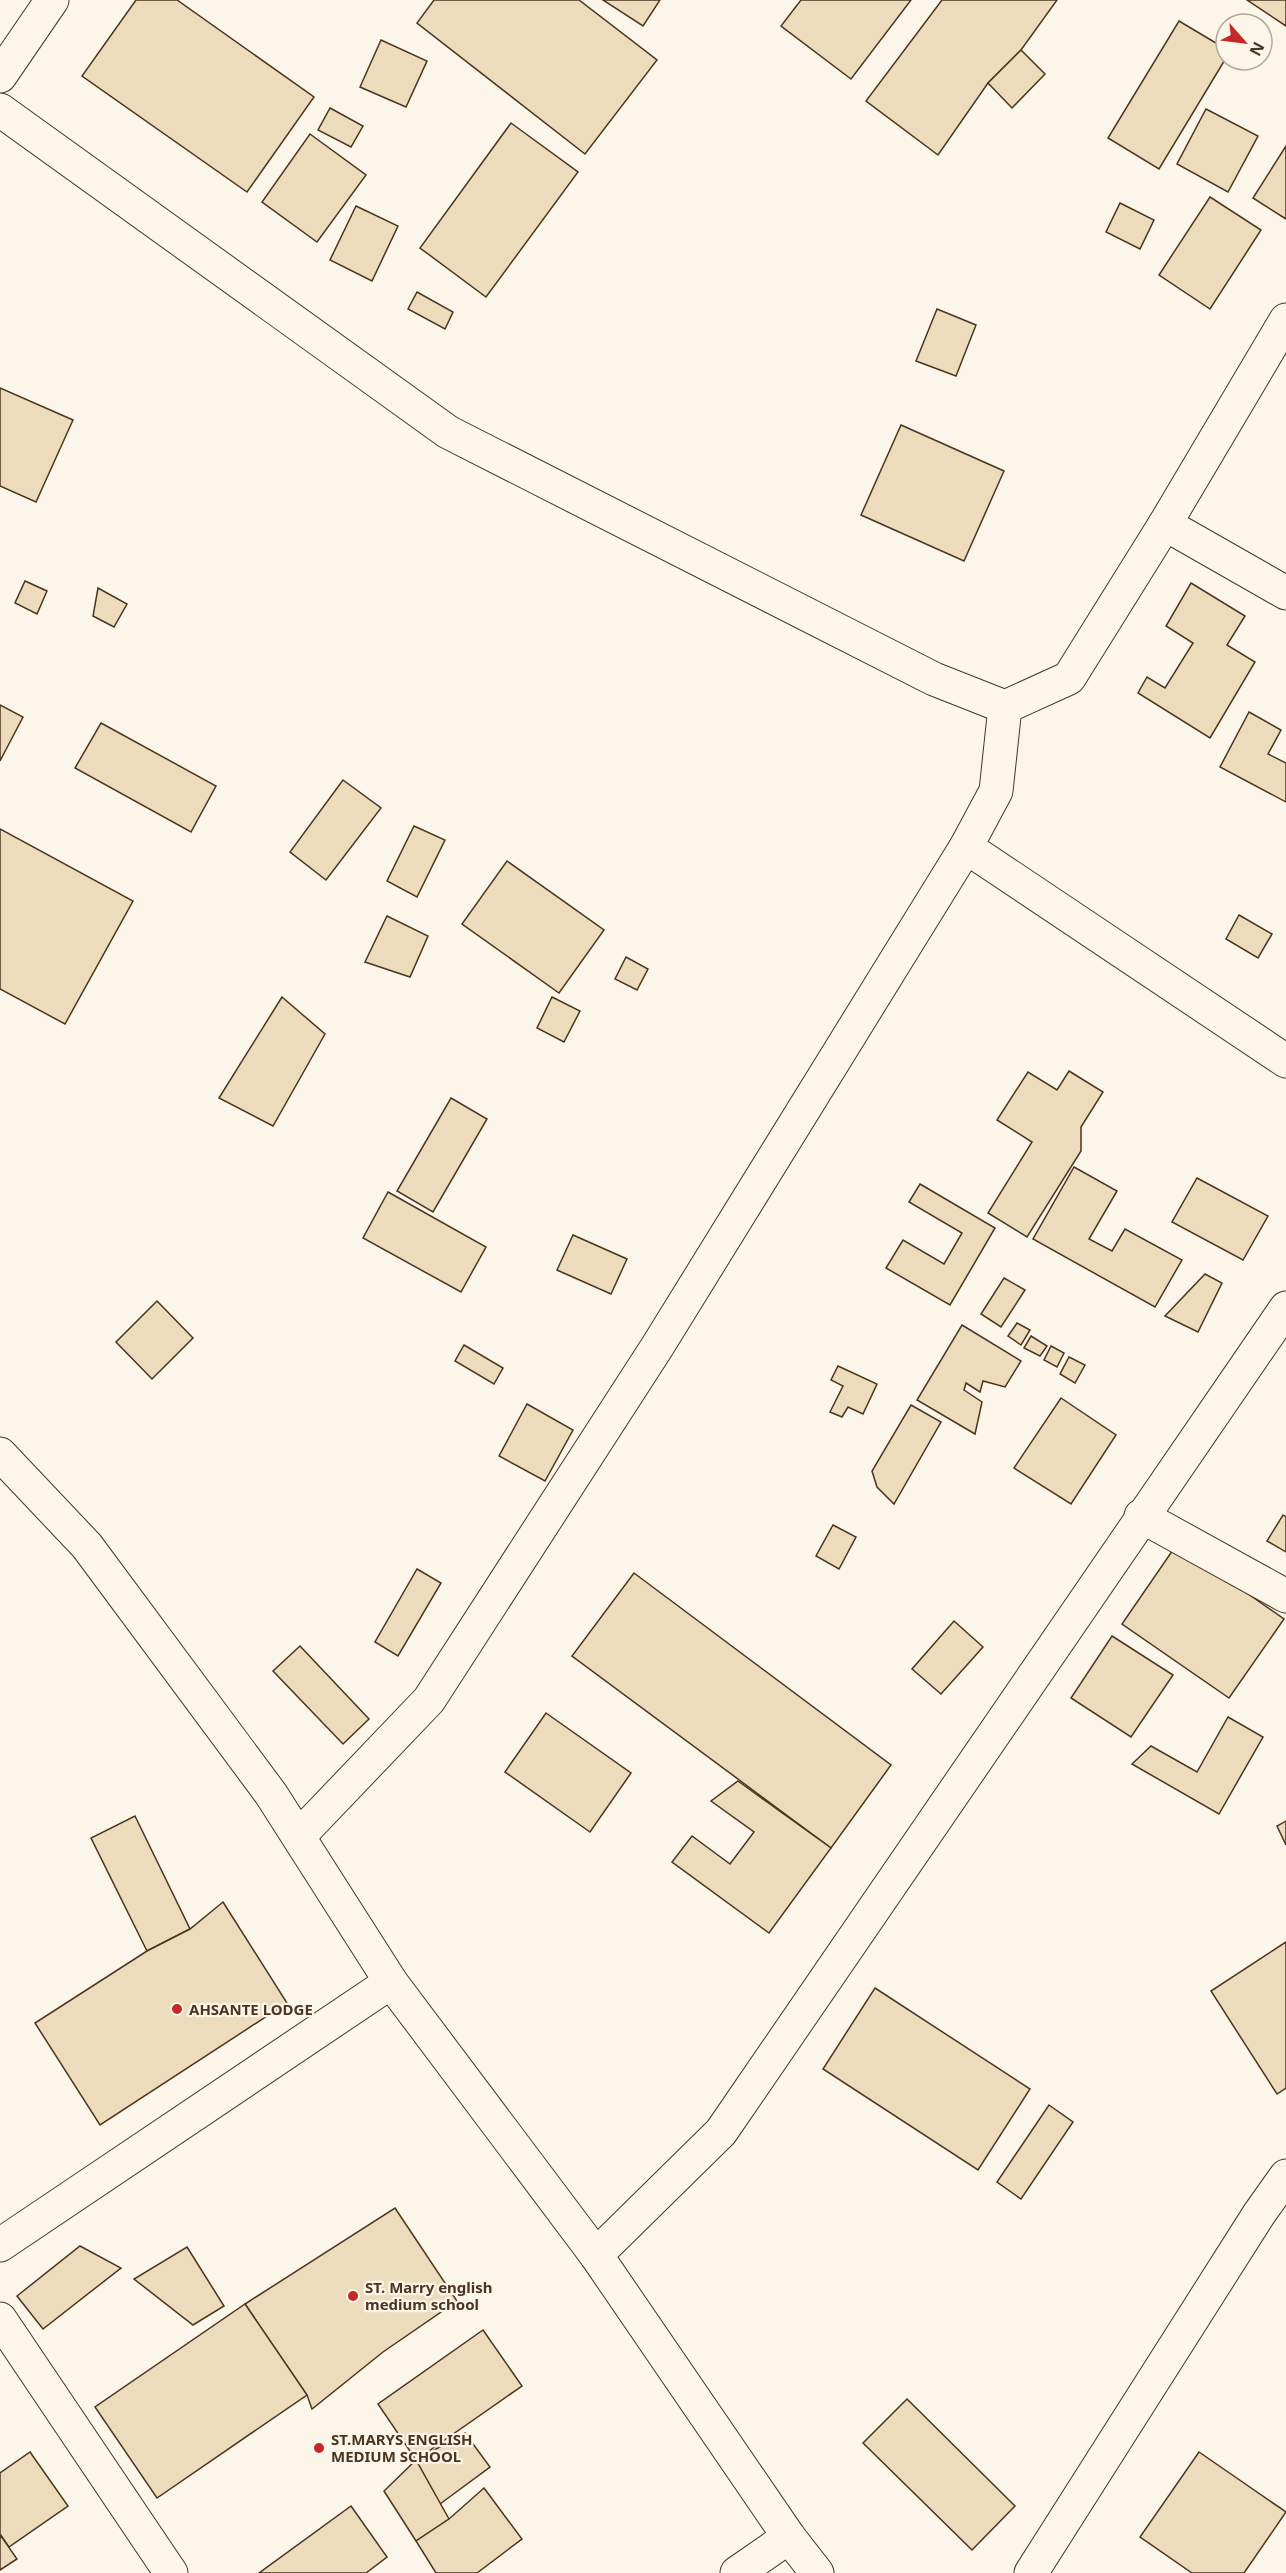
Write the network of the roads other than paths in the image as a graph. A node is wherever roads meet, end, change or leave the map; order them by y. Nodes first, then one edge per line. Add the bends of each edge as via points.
1 (52, 0) edge
2 (0, 76) edge
3 (0, 110) edge
4 (1286, 321) edge
5 (1165, 524) junction
6 (1286, 594) edge
7 (1005, 707) junction
8 (966, 847) junction
9 (1286, 1061) edge
10 (1286, 1308) edge
11 (0, 1454) edge
12 (1141, 1516) junction
13 (1286, 1596) edge
14 (299, 1836) junction
15 (392, 1982) junction
16 (1286, 2176) edge
17 (0, 2245) edge
18 (596, 2255) junction
19 (0, 2319) edge
20 (789, 2537) junction
21 (171, 2573) edge
22 (737, 2573) edge
23 (817, 2573) edge
24 (1031, 2573) edge

1 - 2 street
3 - 7 street via 448,432 934,679
4 - 5 street
5 - 6 street
5 - 7 street via 1069,678
7 - 8 street via 996,791
8 - 9 street
8 - 14 street via 663,1336 429,1700
10 - 12 street
11 - 14 street via 87,1546
12 - 13 street
12 - 18 street via 721,2132
14 - 15 street
15 - 17 street
15 - 18 street
16 - 24 street
18 - 20 street
19 - 21 street
20 - 22 street
20 - 23 street

